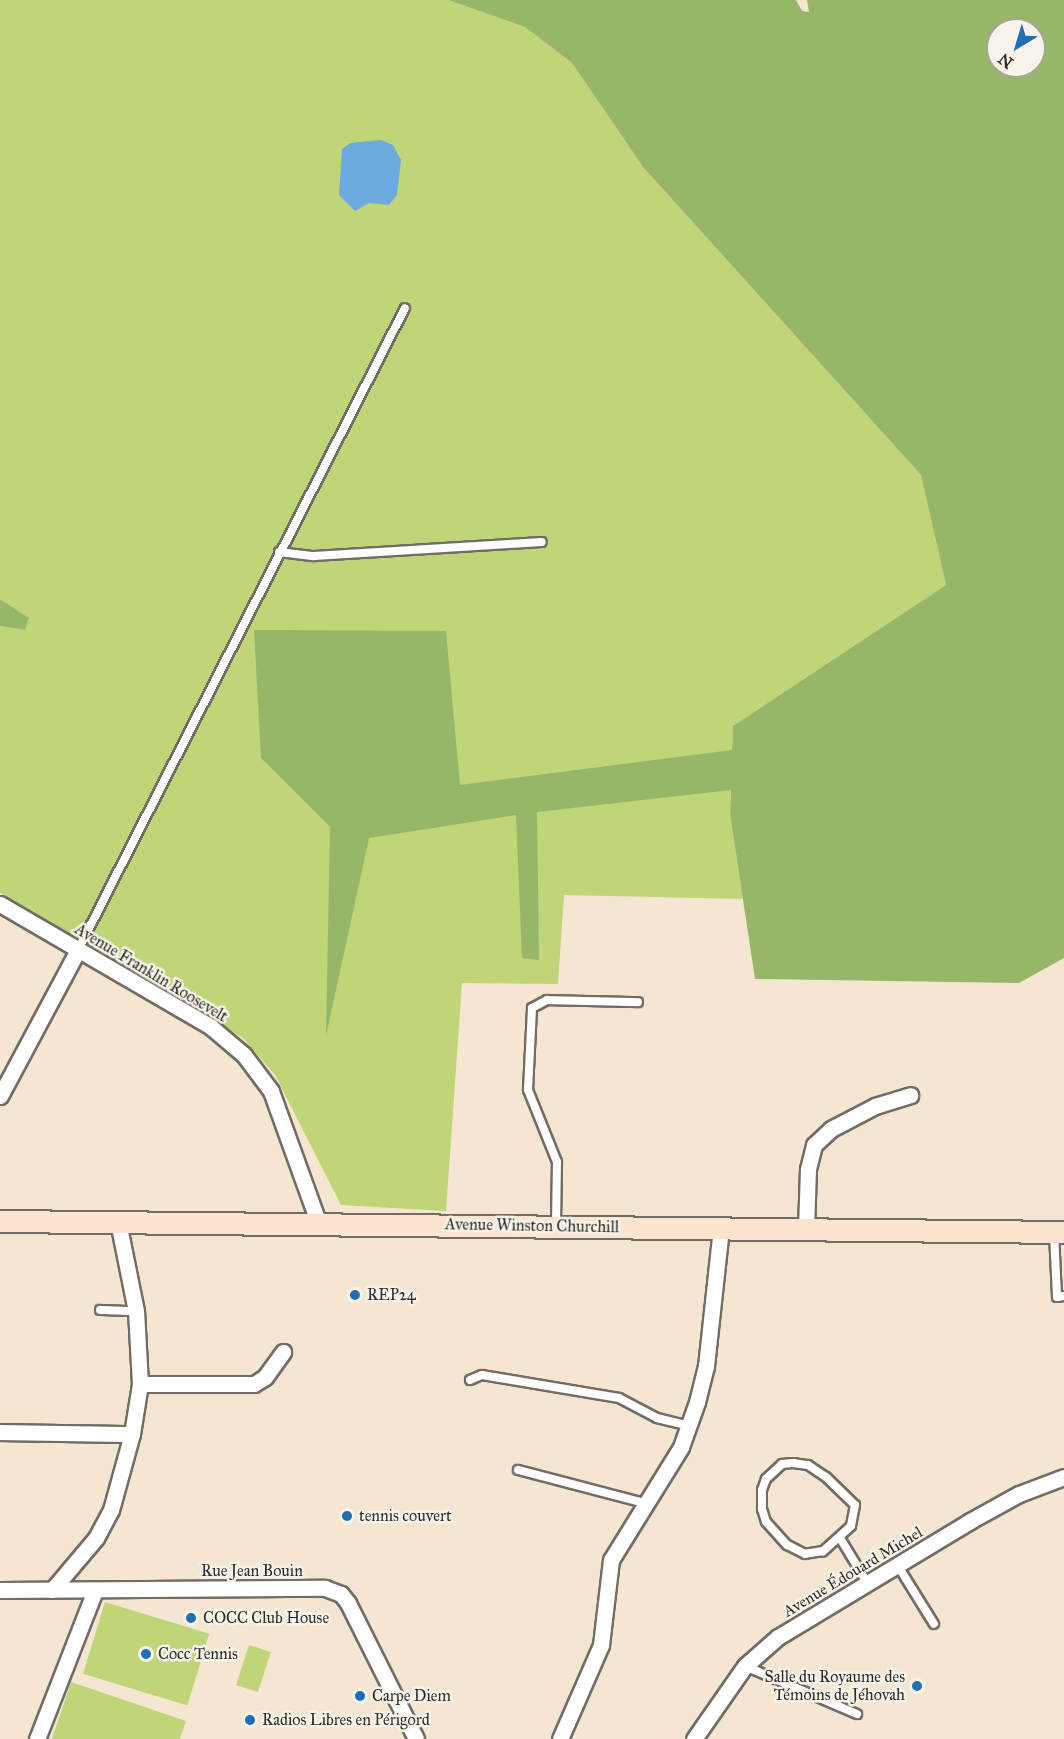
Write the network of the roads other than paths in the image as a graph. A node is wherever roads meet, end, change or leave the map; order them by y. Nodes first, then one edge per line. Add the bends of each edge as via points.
1 (405, 308) dead end
2 (542, 542) dead end
3 (279, 552) junction
4 (0, 904) edge
5 (78, 950) junction
6 (638, 1002) dead end
7 (910, 1095) dead end
8 (0, 1096) edge
9 (0, 1221) edge
10 (118, 1222) junction
11 (319, 1224) junction
12 (556, 1226) junction
13 (721, 1228) junction
14 (806, 1229) junction
15 (1059, 1232) edge
16 (1061, 1296) edge
17 (100, 1311) dead end
18 (136, 1311) junction
19 (283, 1352) dead end
20 (470, 1380) dead end
21 (140, 1384) junction
22 (688, 1426) junction
23 (0, 1432) edge
24 (132, 1434) junction
25 (518, 1470) dead end
26 (1064, 1477) edge
27 (645, 1503) junction
28 (840, 1538) junction
29 (898, 1566) junction
30 (868, 1584) junction
31 (0, 1590) edge
32 (52, 1590) junction
33 (95, 1590) junction
34 (934, 1624) dead end
35 (745, 1666) junction
36 (857, 1714) dead end
37 (37, 1739) edge
38 (416, 1739) edge
39 (560, 1739) edge
40 (694, 1739) edge

1 - 3 lane
2 - 3 lane via 314,556
3 - 5 lane
4 - 5 street, Avenue Franklin Roosevelt
5 - 8 street
5 - 11 street, Avenue Franklin Roosevelt via 211,1027 244,1055 271,1091
6 - 12 lane via 548,1000 532,1008 528,1090 557,1162
7 - 14 street via 875,1106 831,1129 814,1144 808,1169
9 - 10 main road, Avenue Winston Churchill
10 - 11 main road, Avenue Winston Churchill
10 - 18 street
11 - 12 main road, Avenue Winston Churchill
12 - 13 main road, Avenue Winston Churchill
13 - 14 main road, Avenue Winston Churchill
13 - 22 street via 705,1366
14 - 15 main road, Avenue Winston Churchill
15 - 16 lane
17 - 18 lane
18 - 21 street
19 - 21 street via 265,1377 254,1384
20 - 22 lane via 488,1376 619,1398 657,1418
21 - 24 street
22 - 27 street via 681,1447
23 - 24 street
24 - 32 street via 111,1510 96,1538
25 - 27 lane
26 - 29 street, Avenue Édouard Michel via 1019,1494
27 - 39 street via 611,1560 601,1645
28 - 28 lane via 851,1527 857,1511 849,1497 808,1465 793,1463 774,1470 760,1502 766,1522 777,1536 805,1554 823,1551
28 - 30 lane
29 - 30 street, Avenue Édouard Michel
29 - 34 lane
30 - 35 street, Avenue Édouard Michel via 778,1638
31 - 32 street, Rue Jean Bouin
32 - 33 street, Rue Jean Bouin
33 - 37 street
33 - 38 street, Rue Jean Bouin via 325,1588 341,1594
35 - 36 lane
35 - 40 street, Avenue Édouard Michel

